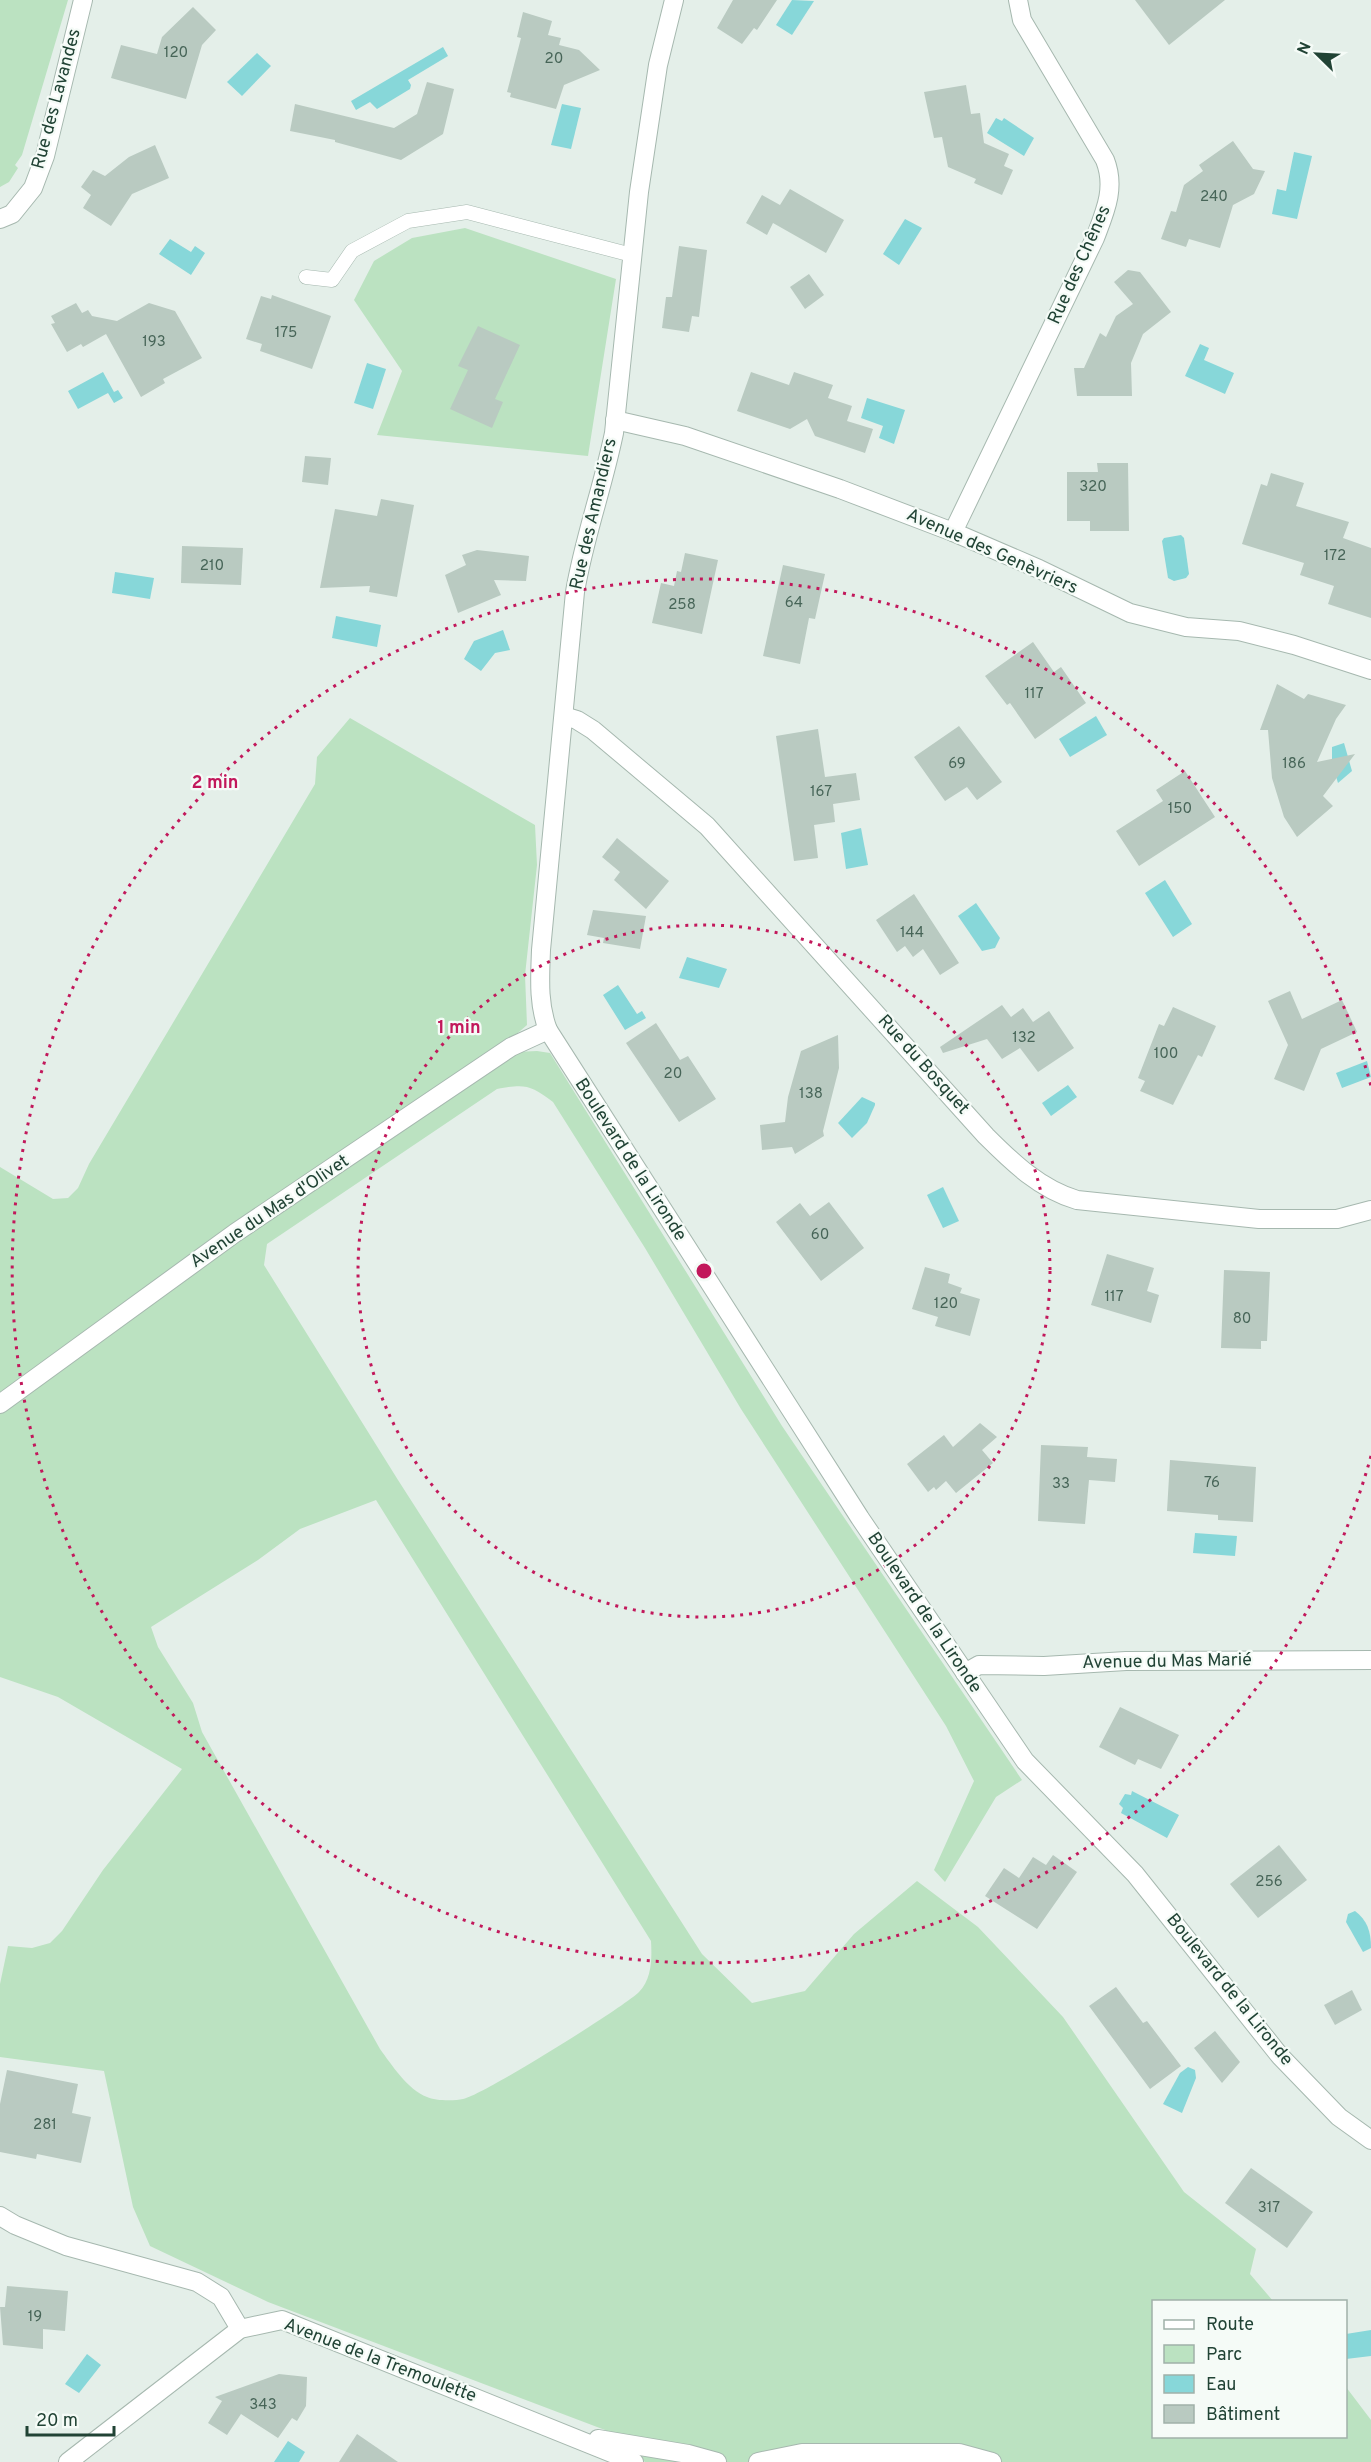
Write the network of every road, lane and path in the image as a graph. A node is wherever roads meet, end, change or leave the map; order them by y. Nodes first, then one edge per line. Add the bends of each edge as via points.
1 (83, 0) edge
2 (654, 0) edge
3 (1017, 0) edge
4 (673, 3) edge
5 (0, 219) edge
6 (632, 255) junction
7 (306, 277) dead end
8 (615, 420) junction
9 (953, 532) junction
10 (1371, 670) edge
11 (564, 716) junction
12 (548, 1030) junction
13 (1371, 1210) edge
14 (0, 1404) edge
15 (1371, 1660) edge
16 (964, 1673) junction
17 (1371, 2140) edge
18 (0, 2216) edge
19 (240, 2329) junction
20 (572, 2435) junction
21 (68, 2462) edge
22 (634, 2462) edge
23 (717, 2462) edge
24 (758, 2462) edge
25 (992, 2462) edge

1 - 5 street, Rue des Lavandes via 45,156 33,188 12,214
2 - 4 street
3 - 9 street, Rue des Chênes via 1022,20 1106,160 1110,197 1095,238
4 - 6 street, Rue des Amandiers via 658,65
6 - 7 lane via 467,212 408,221 352,251 332,280
6 - 8 street, Rue des Amandiers
8 - 9 street, Avenue des Genèvriers via 685,436
8 - 11 street, Rue des Amandiers via 606,471 584,542 574,592
9 - 10 street, Avenue des Genèvriers via 1130,613 1186,627 1239,631
11 - 12 street, Rue des Amandiers via 541,950 540,995
11 - 13 street, Rue du Bosquet via 593,730 707,826 986,1136 1024,1173 1077,1200 1259,1219 1337,1219
12 - 14 street, Avenue du Mas d'Olivet via 512,1047 235,1233
12 - 16 street, Boulevard de la Lironde via 860,1518
15 - 16 street, Avenue du Mas Marié via 979,1665
16 - 17 street, Boulevard de la Lironde via 1025,1761 1135,1874 1280,2056 1339,2117
18 - 19 street via 66,2246 197,2282 221,2297
19 - 20 street, Avenue de la Tremoulette via 282,2320
19 - 21 street
20 - 22 street, Avenue de la Tremoulette
20 - 23 street, Avenue de la Tremoulette
24 - 25 street via 802,2453 959,2452

